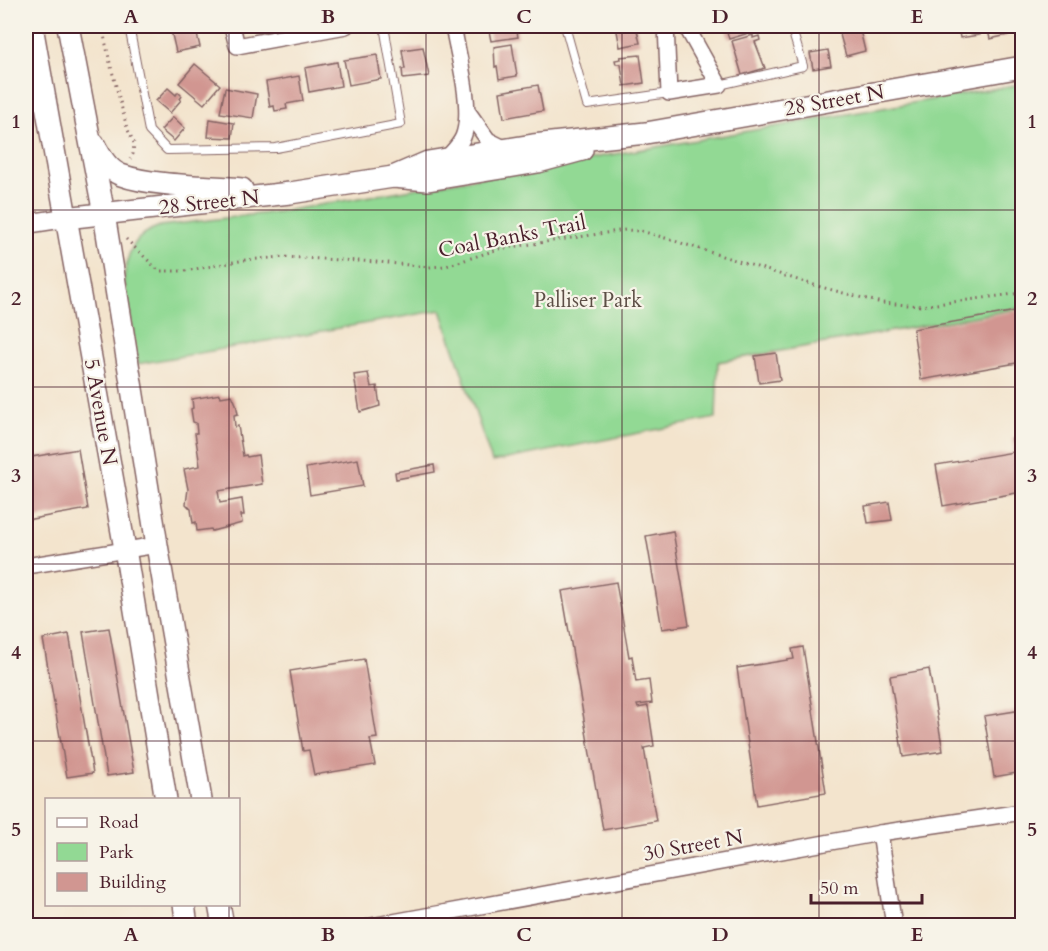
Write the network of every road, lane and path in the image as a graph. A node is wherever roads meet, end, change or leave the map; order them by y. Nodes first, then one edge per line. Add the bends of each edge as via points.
1 (32, 26) edge
2 (68, 26) edge
3 (102, 26) edge
4 (129, 26) edge
5 (232, 26) edge
6 (346, 26) edge
7 (384, 26) edge
8 (453, 26) edge
9 (565, 26) edge
10 (666, 26) edge
11 (686, 26) edge
12 (791, 26) edge
13 (1019, 26) edge
14 (1023, 35) edge
15 (1023, 67) edge
16 (719, 85) junction
17 (669, 93) junction
18 (468, 112) junction
19 (87, 128) junction
20 (646, 133) junction
21 (506, 149) junction
22 (446, 159) junction
23 (120, 175) junction
24 (393, 177) junction
25 (290, 193) junction
26 (112, 213) junction
27 (65, 218) junction
28 (26, 224) edge
29 (1023, 293) edge
30 (157, 545) junction
31 (125, 549) junction
32 (26, 566) edge
33 (166, 798) edge
34 (201, 798) edge
35 (1023, 812) edge
36 (880, 832) junction
37 (184, 906) edge
38 (219, 906) edge
39 (187, 926) edge
40 (223, 926) edge
41 (371, 926) edge
42 (894, 926) edge

1 - 27 main road, 5 Avenue N
2 - 19 main road, 5 Avenue N
3 - 23 path via 134,143 133,154
4 - 7 lane via 149,131 167,150 276,148 401,124
5 - 6 street via 237,46
8 - 18 street
9 - 17 lane via 586,105
10 - 17 street
11 - 16 street
12 - 16 lane via 803,66
13 - 14 lane
15 - 20 main road, 28 Street N
16 - 17 street
18 - 21 street via 488,140
18 - 22 street via 464,135
19 - 23 main road via 106,164
19 - 26 main road, 5 Avenue N
20 - 21 main road, 28 Street N
20 - 24 main road, 28 Street N via 538,162 428,180
21 - 22 main road, 28 Street N
22 - 24 main road, 28 Street N
23 - 25 main road via 154,182
24 - 25 main road, 28 Street N
25 - 26 main road, 28 Street N
26 - 27 main road, 28 Street N
26 - 29 path, Coal Banks Trail via 126,241 159,272 283,257 447,266 499,249 625,230 641,231 882,303 929,306
26 - 30 main road, 5 Avenue N
27 - 28 street, 28 Street N
27 - 31 main road, 5 Avenue N
30 - 31 street
30 - 34 main road, 5 Avenue N
31 - 32 street
31 - 33 main road, 5 Avenue N
35 - 36 street, 30 Street N
36 - 41 street, 30 Street N
36 - 42 street
37 - 39 main road
38 - 40 main road

